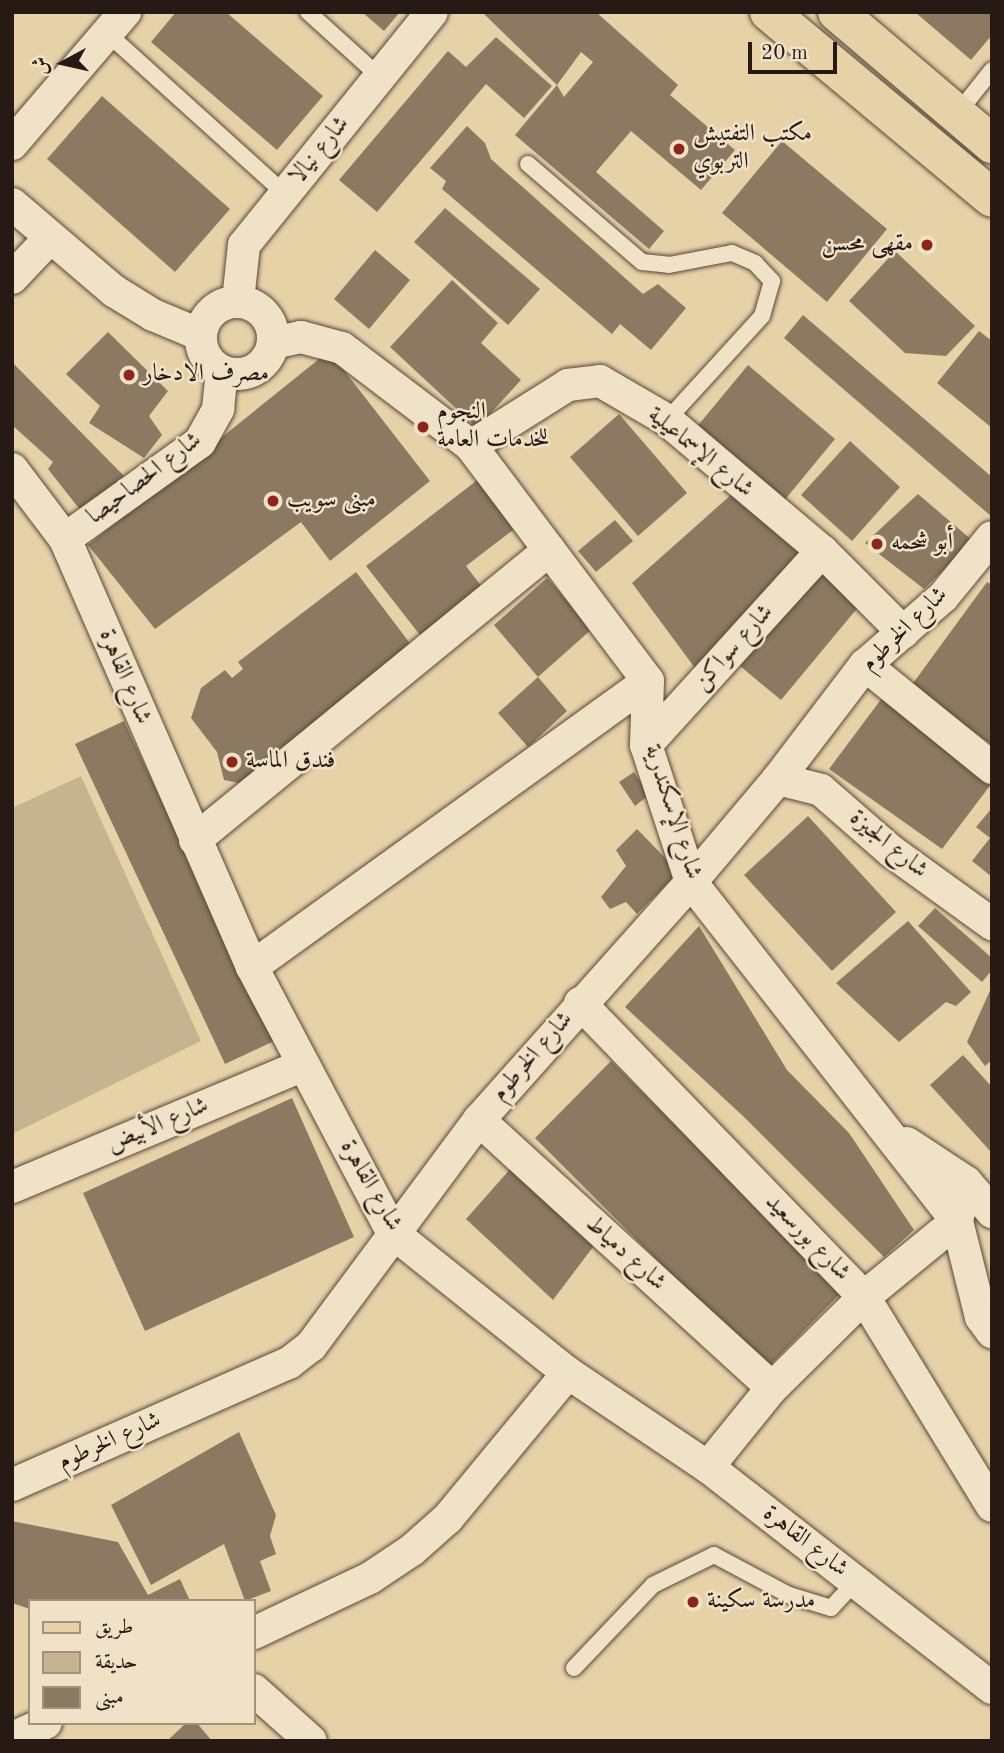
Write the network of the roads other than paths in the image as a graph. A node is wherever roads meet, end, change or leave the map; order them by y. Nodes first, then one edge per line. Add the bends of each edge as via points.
1 (308, 12) edge
2 (432, 12) edge
3 (769, 12) edge
4 (837, 12) edge
5 (116, 22) edge
6 (992, 70) edge
7 (380, 77) junction
8 (957, 114) junction
9 (12, 144) edge
10 (992, 144) edge
11 (528, 164) dead end
12 (285, 194) junction
13 (992, 198) edge
14 (12, 204) edge
15 (50, 239) junction
16 (12, 278) edge
17 (238, 301) junction
18 (201, 335) junction
19 (273, 343) junction
20 (222, 371) junction
21 (667, 420) junction
22 (471, 446) junction
23 (12, 469) edge
24 (65, 539) junction
25 (549, 550) junction
26 (822, 551) junction
27 (985, 557) edge
28 (902, 632) junction
29 (864, 665) junction
30 (648, 681) junction
31 (646, 745) junction
32 (992, 768) edge
33 (778, 779) junction
34 (195, 840) junction
35 (691, 882) junction
36 (992, 924) edge
37 (252, 967) junction
38 (580, 1003) junction
39 (304, 1065) junction
40 (478, 1120) junction
41 (890, 1132) junction
42 (966, 1182) junction
43 (12, 1187) edge
44 (992, 1212) edge
45 (957, 1221) junction
46 (393, 1233) junction
47 (864, 1297) junction
48 (992, 1332) edge
49 (568, 1373) junction
50 (772, 1388) junction
51 (708, 1467) junction
52 (12, 1485) edge
53 (992, 1506) edge
54 (855, 1581) junction
55 (256, 1632) edge
56 (574, 1668) dead end
57 (992, 1688) edge
58 (256, 1692) edge
59 (41, 1725) edge
60 (12, 1738) edge
61 (311, 1741) edge

1 - 7 lane
2 - 7 street, شارع نيالا
3 - 13 main road
4 - 8 main road
5 - 9 street
5 - 12 lane
6 - 8 lane
7 - 12 street, شارع نيالا
8 - 10 main road
11 - 21 lane via 642,262 668,265 732,253 755,263 772,281 762,316
12 - 17 street, شارع نيالا via 244,245
14 - 15 street
15 - 16 street
15 - 18 street via 114,291 153,315
17 - 18 street via 217,307
17 - 19 street via 265,314
18 - 20 street via 206,356
19 - 20 street via 254,370
19 - 22 street via 301,337 342,348
20 - 24 street, شارع الحصاحيصا via 218,409 200,442
21 - 22 street, شارع الإسماعيلية via 600,381 588,379 568,385
21 - 26 street, شارع الإسماعيلية
22 - 25 street
23 - 24 street, شارع القاهرة
24 - 34 street, شارع القاهرة
25 - 30 street
25 - 34 street
26 - 28 street, شارع الإسماعيلية
26 - 31 street, شارع سواكن
27 - 28 street, شارع الخرطوم
28 - 29 street, شارع الخرطوم
29 - 32 street
29 - 33 street, شارع الخرطوم
30 - 31 street, شارع الإسكندرية
30 - 37 street
31 - 35 street, شارع الإسكندرية
33 - 35 street, شارع الخرطوم
33 - 36 street, شارع الجيزة via 821,790 891,851
34 - 37 street, شارع القاهرة
35 - 38 street, شارع الخرطوم
35 - 41 street, شارع الإسكندرية
37 - 39 street, شارع القاهرة
38 - 40 street, شارع الخرطوم
38 - 47 street, شارع بورسعيد
39 - 43 street, شارع الأبيض
39 - 46 street, شارع القاهرة
40 - 46 street, شارع الخرطوم
40 - 50 street, شارع دمياط
41 - 42 street
41 - 45 street, شارع الإسكندرية
42 - 44 street
42 - 45 street
45 - 47 street
45 - 48 street, شارع الإسكندرية via 981,1317
46 - 49 street, شارع القاهرة
46 - 52 street, شارع الخرطوم via 311,1346 289,1363
47 - 50 street
47 - 53 street, شارع بورسعيد
49 - 51 street, شارع القاهرة
49 - 55 street via 448,1518 412,1550 370,1578
50 - 51 street
51 - 54 street, شارع القاهرة
54 - 56 lane via 831,1608 789,1595 714,1555 653,1585
54 - 57 street, شارع القاهرة
58 - 61 street
59 - 60 street

